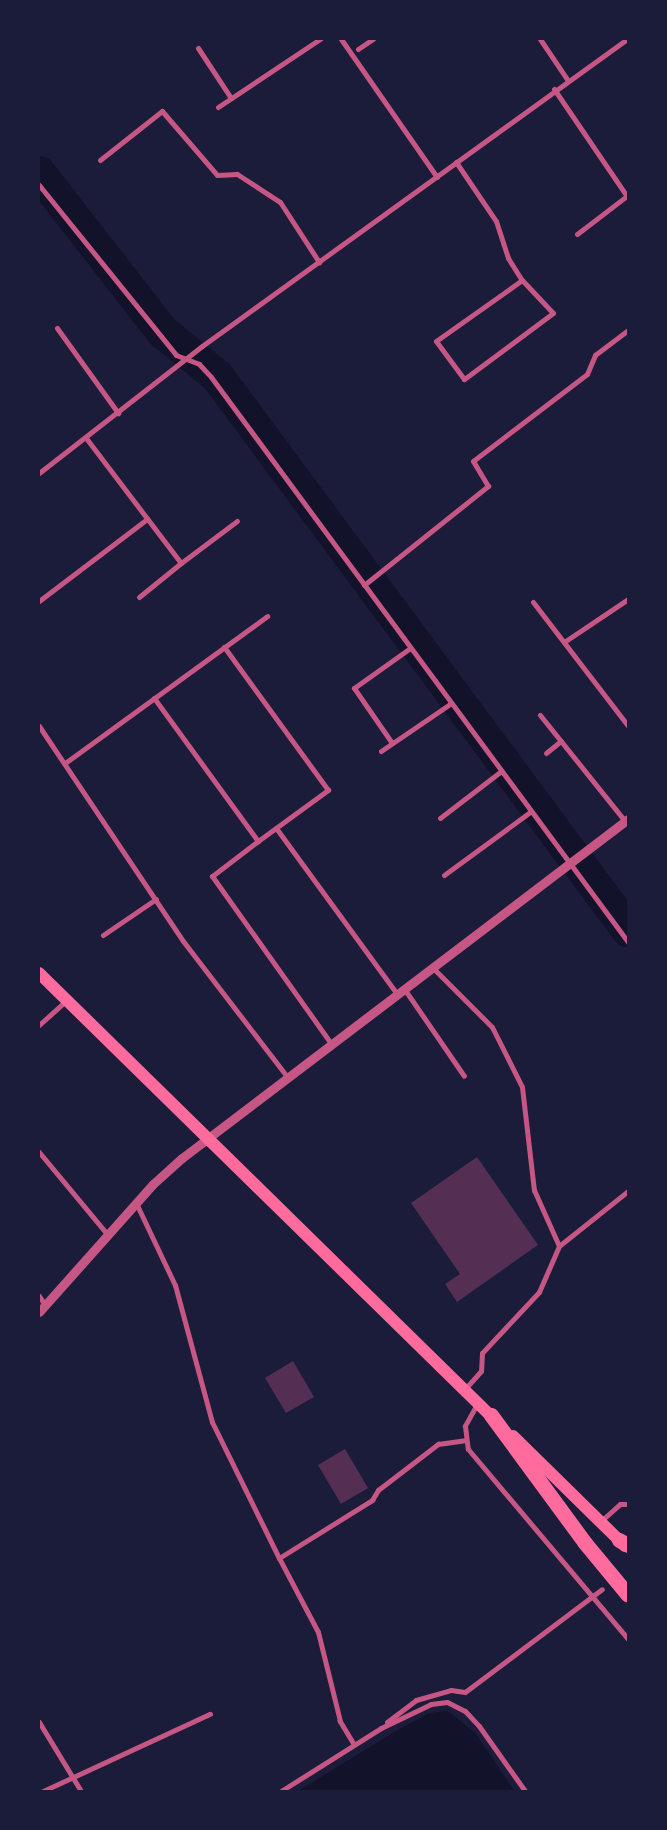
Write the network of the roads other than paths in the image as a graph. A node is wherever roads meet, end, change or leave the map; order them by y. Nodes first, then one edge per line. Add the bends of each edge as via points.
1 (320, 39) edge
2 (341, 39) edge
3 (373, 39) edge
4 (540, 39) edge
5 (626, 39) edge
6 (198, 48) dead end
7 (358, 49) dead end
8 (567, 79) junction
9 (554, 89) junction
10 (231, 98) junction
11 (218, 106) dead end
12 (100, 160) dead end
13 (456, 162) junction
14 (437, 177) junction
15 (39, 185) edge
16 (628, 196) edge
17 (576, 234) dead end
18 (319, 262) junction
19 (522, 280) junction
20 (57, 328) dead end
21 (628, 330) edge
22 (185, 359) junction
23 (118, 412) junction
24 (86, 438) junction
25 (39, 473) edge
26 (147, 519) junction
27 (237, 521) dead end
28 (181, 563) junction
29 (364, 585) junction
30 (140, 597) dead end
31 (628, 599) edge
32 (39, 601) edge
33 (534, 602) dead end
34 (267, 616) dead end
35 (564, 642) junction
36 (224, 647) junction
37 (410, 648) junction
38 (154, 698) junction
39 (450, 704) junction
40 (540, 715) dead end
41 (39, 726) edge
42 (628, 726) edge
43 (561, 741) junction
44 (392, 743) junction
45 (381, 751) dead end
46 (546, 753) dead end
47 (65, 762) junction
48 (500, 772) junction
49 (530, 812) junction
50 (440, 818) dead end
51 (627, 820) edge
52 (276, 828) junction
53 (258, 841) junction
54 (574, 860) junction
55 (444, 875) dead end
56 (156, 899) junction
57 (103, 935) dead end
58 (628, 942) edge
59 (433, 968) junction
60 (39, 973) edge
61 (402, 992) junction
62 (67, 1001) junction
63 (39, 1025) edge
64 (332, 1045) junction
65 (464, 1076) dead end
66 (288, 1078) junction
67 (206, 1138) junction
68 (39, 1152) edge
69 (628, 1191) edge
70 (136, 1203) junction
71 (108, 1235) junction
72 (559, 1246) junction
73 (39, 1296) edge
74 (42, 1309) edge
75 (464, 1390) junction
76 (478, 1402) junction
77 (491, 1415) junction
78 (465, 1440) junction
79 (628, 1504) edge
80 (600, 1521) junction
81 (625, 1545) edge
82 (279, 1558) junction
83 (602, 1589) dead end
84 (593, 1595) junction
85 (628, 1595) edge
86 (628, 1638) edge
87 (210, 1714) dead end
88 (39, 1722) edge
89 (381, 1728) junction
90 (353, 1743) junction
91 (70, 1776) junction
92 (43, 1791) edge
93 (80, 1791) edge
94 (281, 1791) edge
95 (525, 1791) edge

1 - 10 street
2 - 14 street
3 - 7 street
4 - 8 street
5 - 8 street
6 - 10 street
8 - 9 street
9 - 13 street
9 - 16 street
10 - 11 street
12 - 18 street via 162,111 217,175 237,174 280,202
13 - 14 street
13 - 19 street via 496,222 508,258
14 - 18 street
15 - 22 street via 160,336 176,355
16 - 17 street
18 - 22 street
19 - 19 street via 553,313 464,379 436,341
20 - 23 street
21 - 29 street via 595,355 587,374 473,460 488,486
22 - 23 street
22 - 29 street via 199,364 211,377
23 - 24 street
24 - 25 street
24 - 26 street
26 - 28 street
26 - 32 street
27 - 28 street
28 - 30 street
29 - 37 street
31 - 35 street
33 - 35 street
34 - 36 street
35 - 42 street
36 - 38 street
36 - 52 street via 328,790
37 - 39 street
37 - 44 street via 354,688
38 - 47 street
38 - 53 street
39 - 44 street
39 - 48 street
40 - 43 street
41 - 47 street
43 - 46 street
43 - 51 street
44 - 45 street
47 - 56 street
48 - 49 street
48 - 50 street
49 - 54 street
49 - 55 street
51 - 54 street
52 - 53 street
52 - 61 street
53 - 64 street via 212,876
54 - 58 street
54 - 59 street
56 - 57 street
56 - 66 street
59 - 61 street
59 - 72 street via 492,1028 522,1088 534,1190
60 - 62 main road
61 - 64 street
61 - 65 street
62 - 63 street
62 - 67 main road
64 - 66 street
66 - 67 street
67 - 70 street via 152,1184
67 - 75 main road
68 - 71 street
69 - 72 street
70 - 71 street
70 - 82 street via 175,1285 212,1422
71 - 74 street
72 - 75 street via 539,1292 482,1353 481,1371
73 - 74 street
75 - 76 main road
76 - 77 main road
76 - 78 street via 465,1426
77 - 80 main road
77 - 85 highway
78 - 82 street via 438,1444 378,1490 372,1500
78 - 84 street via 479,1463
79 - 80 street via 620,1504
80 - 81 main road
82 - 90 street via 318,1632 340,1721
83 - 84 street
84 - 86 street
84 - 89 street via 465,1692 451,1690 416,1700
87 - 91 street
88 - 91 street via 67,1765
89 - 90 street
89 - 95 street via 431,1704 447,1702 464,1711 479,1726
90 - 94 street
91 - 92 street
91 - 93 street

